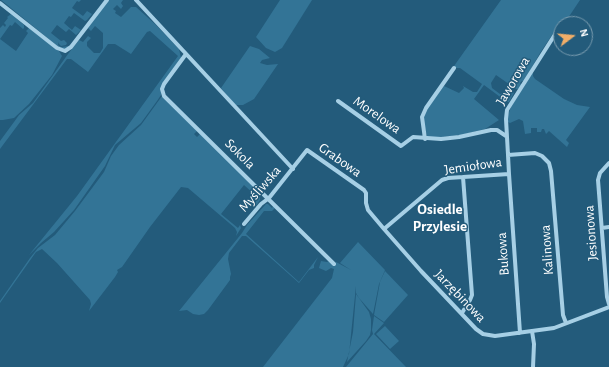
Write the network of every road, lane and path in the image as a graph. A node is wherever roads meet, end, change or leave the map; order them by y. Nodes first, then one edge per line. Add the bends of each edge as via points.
1 (107, 0) edge
2 (136, 0) edge
3 (0, 3) edge
4 (553, 37) edge
5 (185, 54) junction
6 (454, 68) dead end
7 (338, 101) dead end
8 (506, 136) junction
9 (425, 139) junction
10 (307, 150) joint
11 (508, 155) junction
12 (609, 163) edge
13 (293, 169) junction
14 (509, 174) junction
15 (552, 174) joint
16 (464, 177) junction
17 (269, 198) junction
18 (368, 210) joint
19 (244, 224) dead end
20 (609, 227) edge
21 (602, 228) junction
22 (384, 229) junction
23 (334, 264) dead end
24 (609, 304) edge
25 (609, 307) edge
26 (462, 313) junction
27 (566, 324) junction
28 (532, 331) junction
29 (520, 333) junction
30 (533, 367) edge

1 - 3 street via 71,48 65,51
2 - 5 street
4 - 8 street, Jaworowa via 508,107
5 - 13 street
5 - 17 street, Sokola via 165,82 163,94
6 - 9 street via 422,117
7 - 9 street, Morelowa via 401,146 413,137
8 - 9 street via 500,131 491,130 459,137
8 - 11 street, Jaworowa
10 - 13 street, Myśliwska
10 - 18 street, Grabowa via 364,190
11 - 14 street, Jemiołowa
11 - 15 street, Jemiołowa via 535,153 542,156 549,163
12 - 21 street, Jesionowa via 600,173 598,180
13 - 17 street, Myśliwska
14 - 16 street, Jemiołowa
14 - 29 street, Bukowa
15 - 27 street, Kalinowa via 563,315
16 - 22 street, Jemiołowa via 442,180
16 - 26 street via 472,295
17 - 19 street, Myśliwska
17 - 23 street, Sokola
18 - 22 street, Jarzębinowa
20 - 21 street
21 - 24 street, Jesionowa
22 - 26 street, Jarzębinowa
25 - 27 street, Jarzębinowa
26 - 29 street, Jarzębinowa via 479,332 486,335
27 - 28 street, Jarzębinowa
28 - 29 street, Jarzębinowa
28 - 30 street

